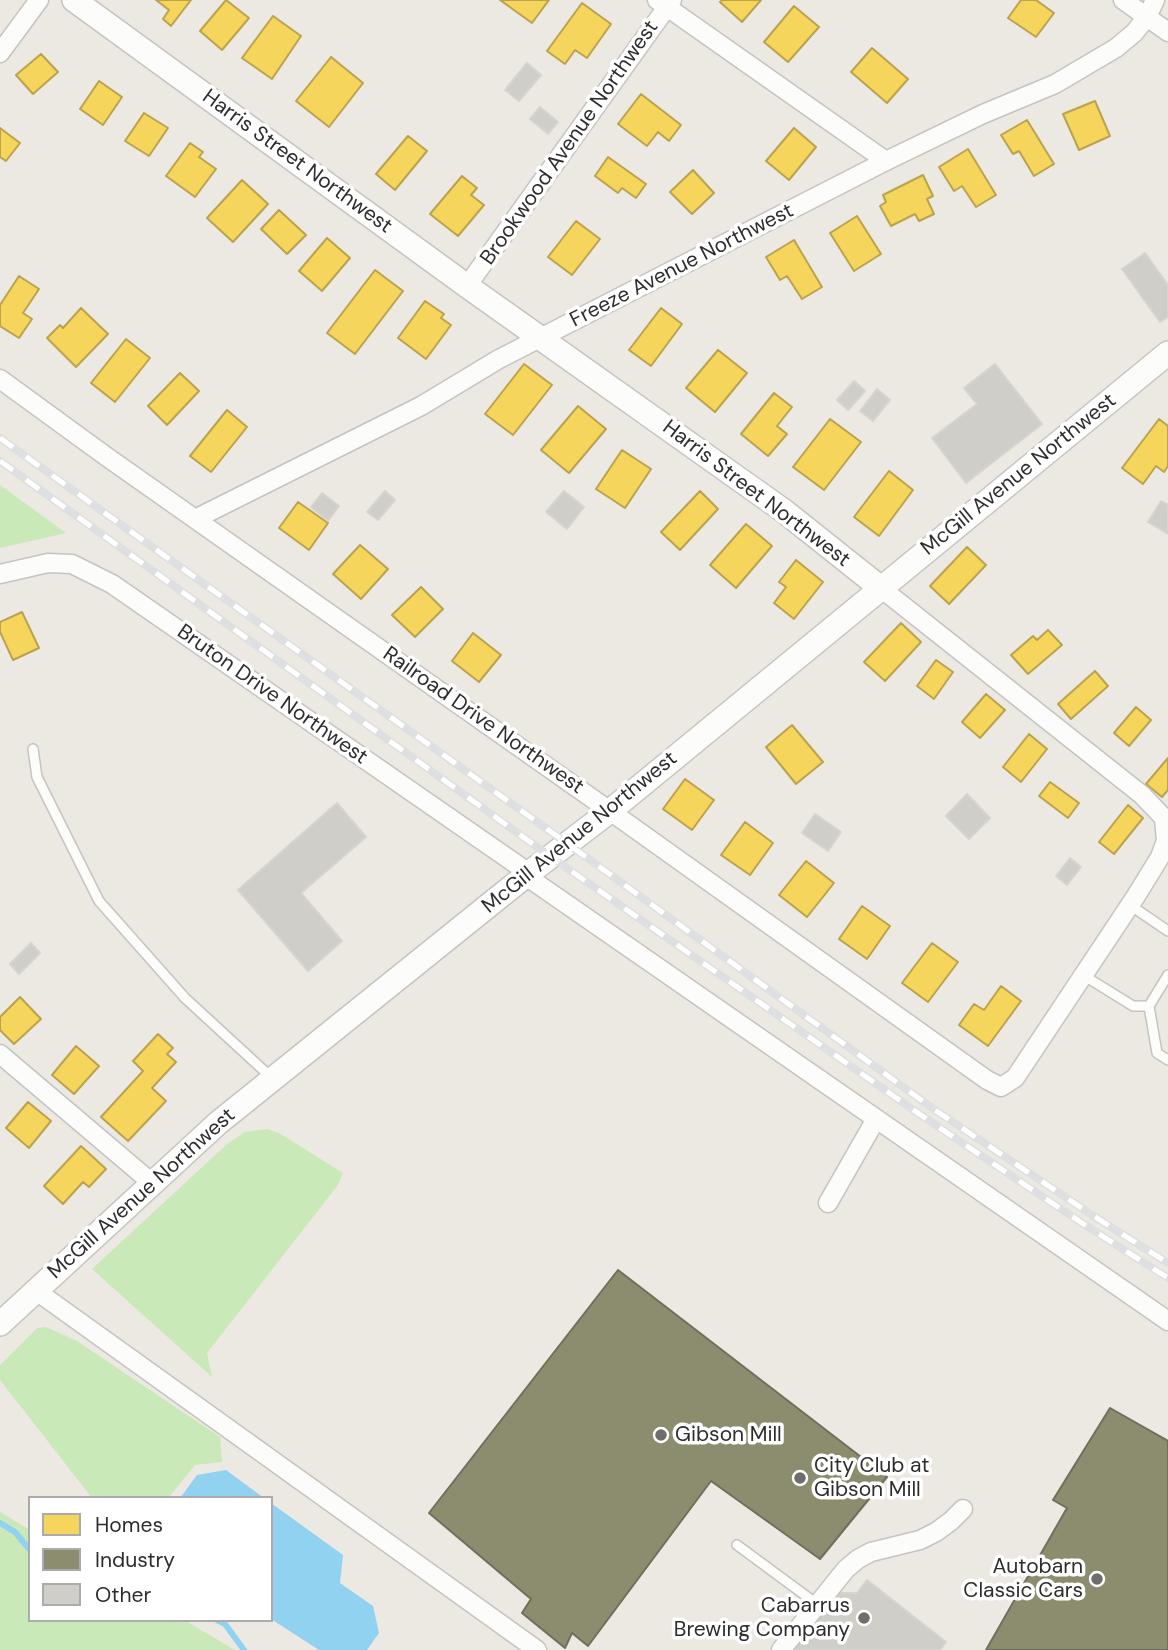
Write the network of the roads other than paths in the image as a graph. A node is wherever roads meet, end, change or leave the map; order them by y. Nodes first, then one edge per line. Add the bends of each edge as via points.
1 (40, 0) edge
2 (74, 0) edge
3 (1123, 0) edge
4 (1155, 0) edge
5 (665, 2) edge
6 (1147, 17) junction
7 (1168, 32) edge
8 (0, 53) edge
9 (886, 162) junction
10 (467, 286) junction
11 (540, 338) junction
12 (1164, 363) edge
13 (0, 379) edge
14 (195, 519) junction
15 (0, 574) edge
16 (882, 589) junction
17 (33, 749) dead end
18 (610, 811) junction
19 (528, 875) junction
20 (1130, 905) junction
21 (1168, 931) edge
22 (1083, 975) junction
23 (1168, 975) edge
24 (1149, 1006) junction
25 (0, 1054) edge
26 (1168, 1060) edge
27 (273, 1079) junction
28 (1001, 1087) joint
29 (876, 1119) junction
30 (152, 1183) junction
31 (828, 1203) dead end
32 (35, 1290) junction
33 (1168, 1321) edge
34 (0, 1324) edge
35 (962, 1509) dead end
36 (737, 1545) dead end
37 (817, 1604) junction
38 (537, 1650) edge
39 (781, 1650) edge

1 - 8 street
2 - 10 street, Harris Street Northwest
3 - 6 street
4 - 6 street, Freeze Avenue Northwest
5 - 9 street
5 - 10 street, Brookwood Avenue Northwest
6 - 7 street
6 - 9 street, Freeze Avenue Northwest via 1116,48 1055,84
9 - 11 street, Freeze Avenue Northwest
10 - 11 street, Harris Street Northwest
11 - 14 street, Freeze Avenue Northwest via 421,406
11 - 16 street, Harris Street Northwest via 784,511
12 - 16 street, McGill Avenue Northwest
13 - 14 street, Railroad Drive Northwest
14 - 18 street, Railroad Drive Northwest
15 - 19 street, Bruton Drive Northwest via 48,563 72,564 111,584
16 - 18 street, McGill Avenue Northwest
16 - 20 street, Harris Street Northwest via 1142,795 1164,818 1166,841 1160,857
17 - 27 lane via 37,777 99,901 185,998
18 - 19 street, McGill Avenue Northwest
18 - 28 street, Railroad Drive Northwest
19 - 27 street, McGill Avenue Northwest
19 - 29 street, Bruton Drive Northwest
20 - 21 lane
20 - 22 street, Harris Street Northwest
22 - 24 lane via 1133,1006
22 - 28 street, Harris Street Northwest via 1015,1078
23 - 24 lane
24 - 26 lane via 1157,1053
25 - 30 street
27 - 30 street, McGill Avenue Northwest
29 - 31 street
29 - 33 street, Bruton Drive Northwest
30 - 32 street, McGill Avenue Northwest
32 - 34 street, McGill Avenue Northwest
32 - 38 street
35 - 37 street via 920,1540 858,1559
36 - 37 lane
37 - 39 street

